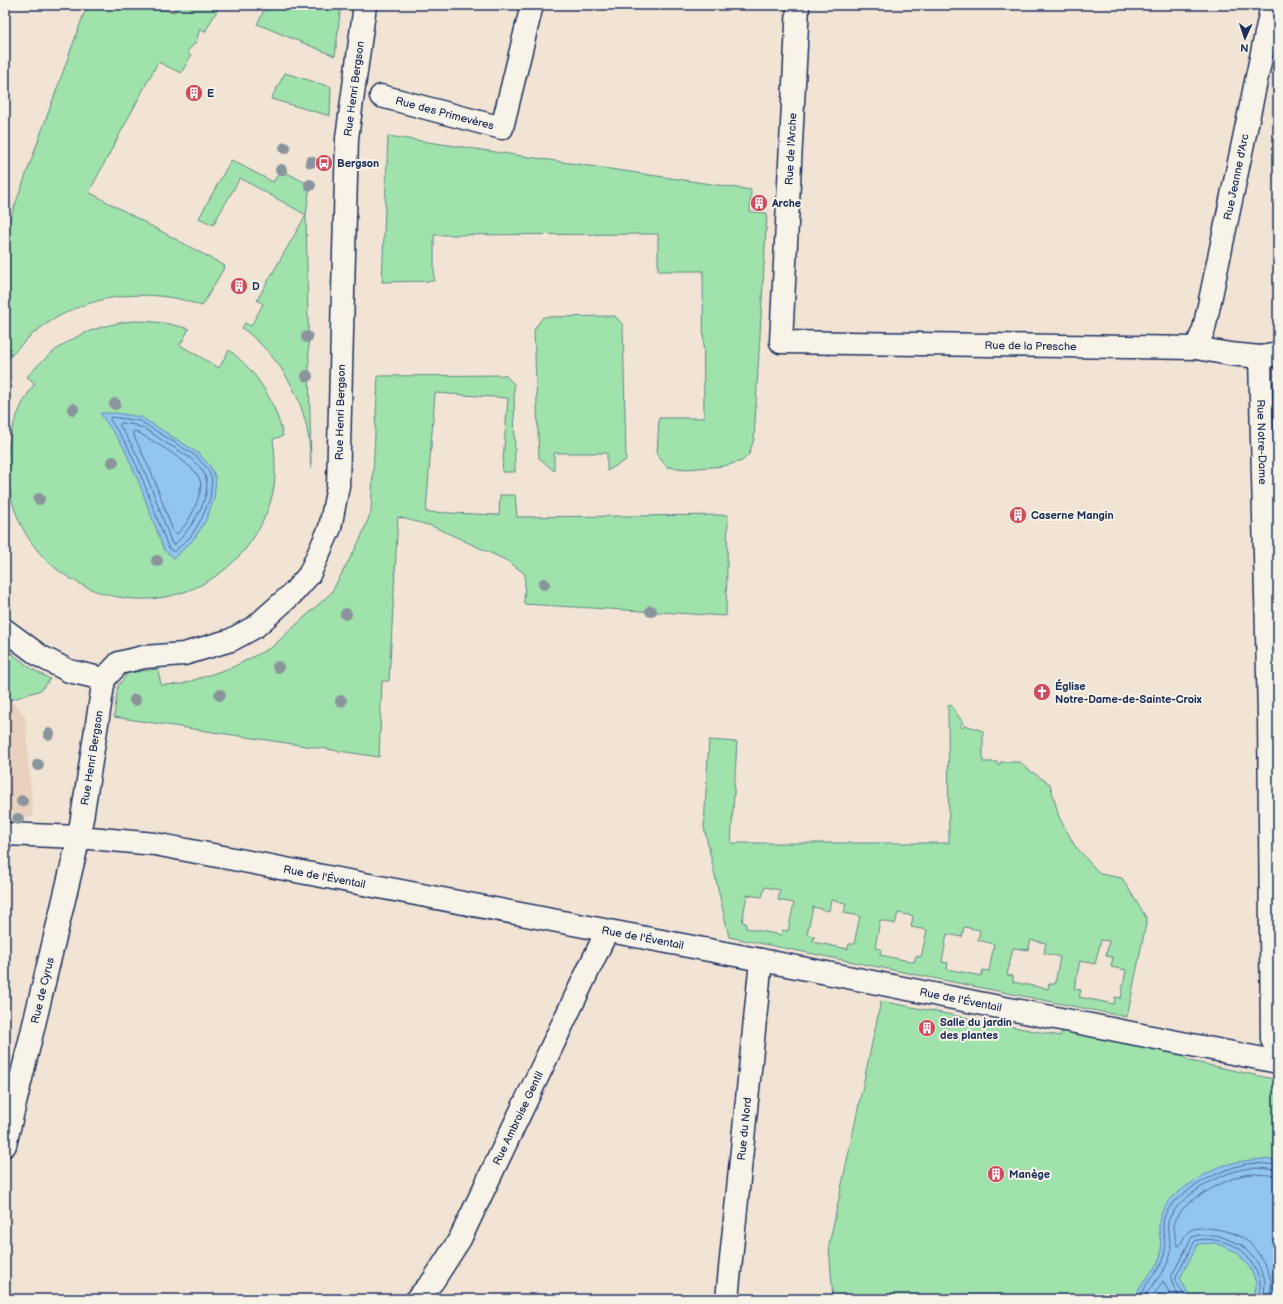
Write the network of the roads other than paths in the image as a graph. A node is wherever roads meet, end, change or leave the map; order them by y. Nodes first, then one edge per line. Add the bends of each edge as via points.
1 (365, 5) edge
2 (532, 5) edge
3 (798, 5) edge
4 (1272, 5) edge
5 (381, 96) dead end
6 (781, 342) joint
7 (1196, 348) junction
8 (1269, 356) edge
9 (5, 630) edge
10 (104, 679) junction
11 (5, 834) edge
12 (79, 837) junction
13 (607, 930) junction
14 (761, 960) junction
15 (1278, 1053) edge
16 (1278, 1062) edge
17 (5, 1145) edge
18 (417, 1299) edge
19 (727, 1299) edge

1 - 10 street, Rue Henri Bergson via 347,138 338,486 330,528 309,575 255,627 231,640 184,654 144,657 118,663
2 - 5 street, Rue des Primevères via 502,128
3 - 6 street, Rue de l'Arche
4 - 7 street, Rue Jeanne d'Arc via 1204,329
6 - 7 street, Rue de la Presche
7 - 8 street, Rue de la Presche via 1230,354
8 - 15 street, Rue Notre-Dame via 1272,1039
9 - 10 street via 40,656 70,671
10 - 12 street, Rue Henri Bergson
11 - 12 street, Rue de l'Éventail
12 - 13 street, Rue de l'Éventail via 155,844
12 - 17 street, Rue de Cyrus
13 - 14 street, Rue de l'Éventail
13 - 18 street, Rue Ambroise Gentil via 460,1239 433,1281
14 - 16 street, Rue de l'Éventail
14 - 19 street, Rue du Nord

